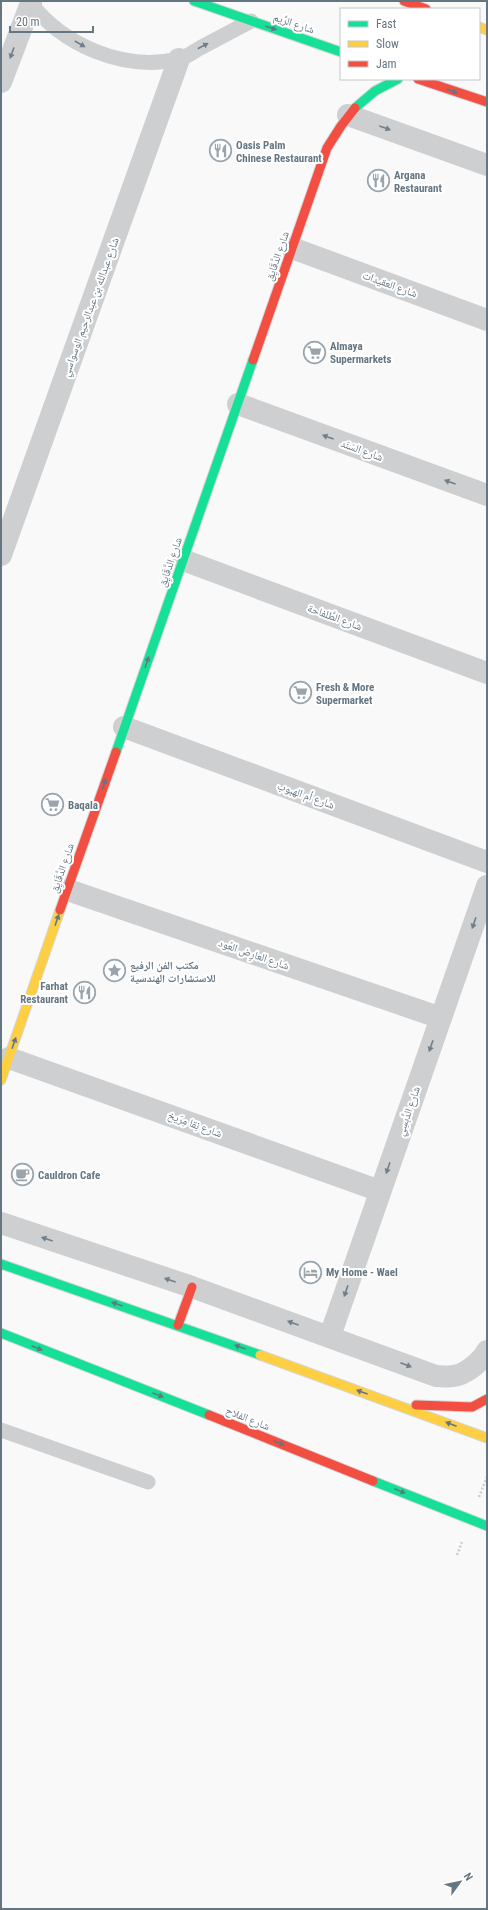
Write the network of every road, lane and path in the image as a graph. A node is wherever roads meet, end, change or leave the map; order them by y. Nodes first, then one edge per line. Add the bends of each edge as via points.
1 (194, 1) edge
2 (404, 1) edge
3 (30, 2) edge
4 (423, 8) edge
5 (252, 21) junction
6 (340, 52) edge
7 (179, 59) junction
8 (396, 80) edge
9 (421, 80) edge
10 (1, 82) edge
11 (487, 102) edge
12 (348, 115) junction
13 (487, 165) edge
14 (292, 248) junction
15 (487, 320) edge
16 (238, 404) junction
17 (487, 495) edge
18 (1, 555) edge
19 (183, 560) junction
20 (487, 673) edge
21 (124, 727) junction
22 (487, 862) edge
23 (487, 886) edge
24 (68, 890) junction
25 (441, 1018) junction
26 (9, 1058) junction
27 (1, 1080) edge
28 (380, 1191) junction
29 (1, 1223) edge
30 (1, 1264) edge
31 (192, 1287) junction
32 (178, 1325) junction
33 (1, 1333) edge
34 (330, 1336) junction
35 (487, 1352) edge
36 (487, 1398) edge
37 (399, 1405) junction
38 (1, 1430) edge
39 (487, 1438) edge
40 (148, 1482) dead end
41 (487, 1526) edge

1 - 5 street, شارع الرِّيم
2 - 4 street
3 -> 7 lane via 46,21 86,48 108,56 148,62
3 -> 10 street
5 -> 6 street, شارع الرِّيم
7 -> 5 lane
7 - 18 street, شارع عبدالله بن عبدالرحيم الوسواسي
8 - 12 street, شارع الدَّقَايِق via 374,91
9 -> 11 street
12 -> 13 street
12 - 14 street, شارع الدَّقَايِق via 327,148
14 - 15 street, شارع العقيدات
14 - 16 street, شارع الدَّقَايِق
17 -> 16 street, شارع السَنَد
16 - 19 street, شارع الدَّقَايِق
19 - 20 street, شارع الطِّلفاحة
21 -> 19 street, شارع الدَّقَايِق
21 - 22 street, شارع أم الهبوب
24 -> 21 street, شارع الدَّقَايِق
23 -> 25 street, شارع الدِّبسِي
24 - 25 street, شارع العارِض العُود
26 -> 24 street, شارع الدَّقَايِق
25 -> 28 street, شارع الدِّبسِي
26 - 27 street, شارع الدَّقَايِق
26 - 28 street, شارع نِقا مِرَيخ
28 -> 34 street, شارع الدِّبسِي
31 -> 29 street
32 -> 30 street
31 - 32 street
34 -> 31 street
37 -> 32 street
33 -> 41 street, شارع الفلاح
34 -> 35 street via 436,1376 454,1376 470,1368
36 - 37 street via 472,1407
39 -> 37 street
38 - 40 lane

